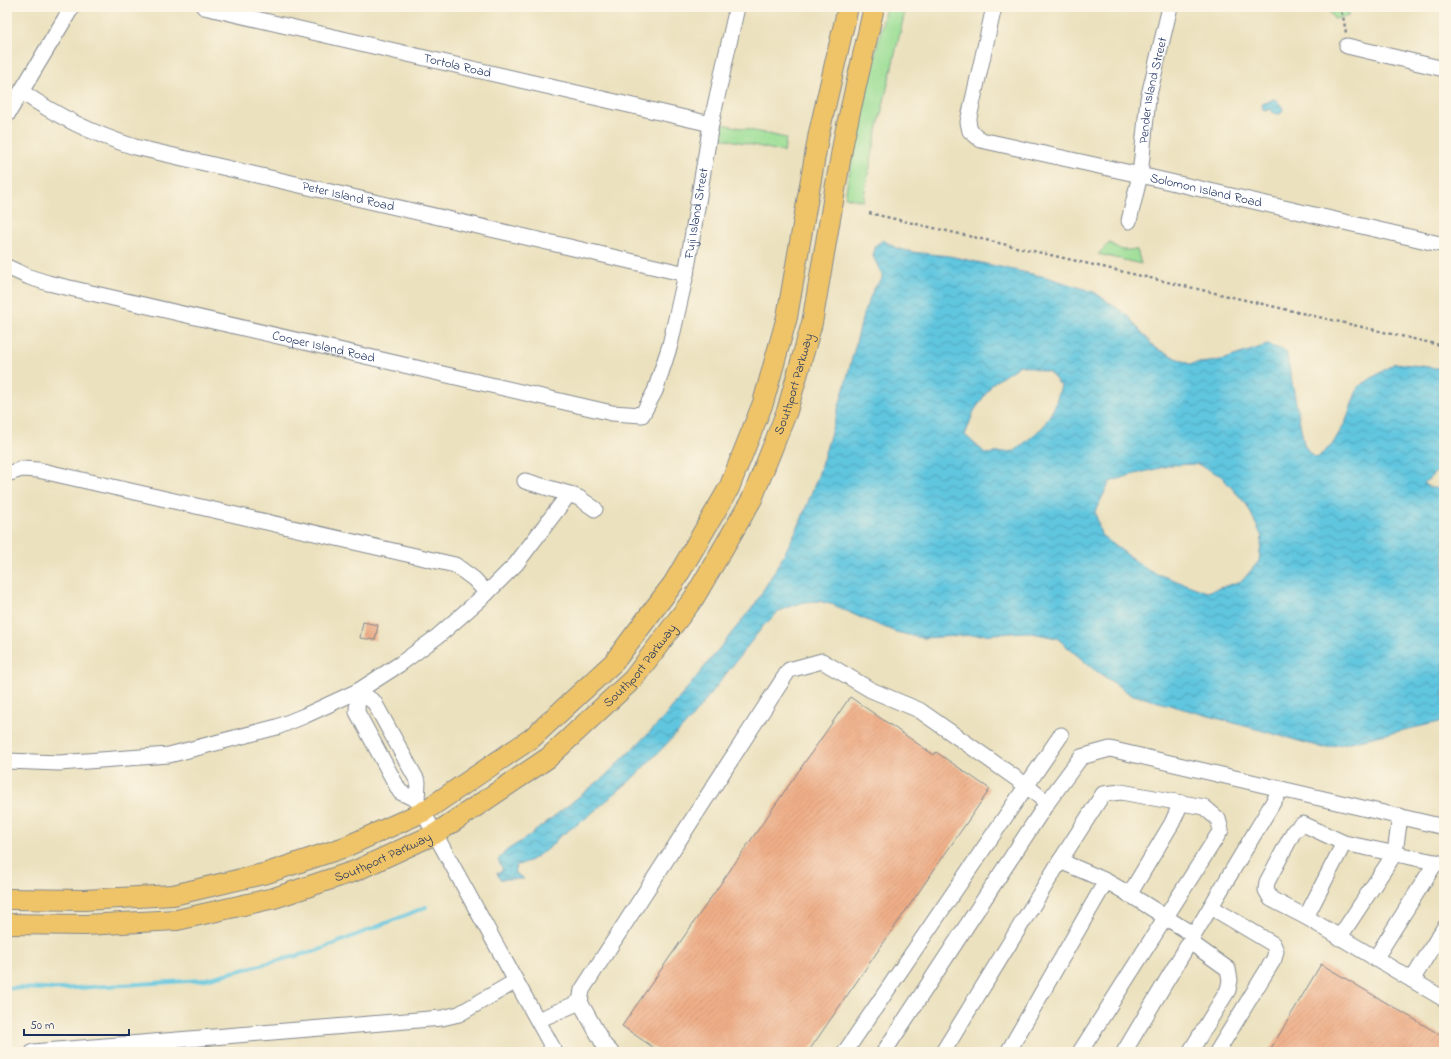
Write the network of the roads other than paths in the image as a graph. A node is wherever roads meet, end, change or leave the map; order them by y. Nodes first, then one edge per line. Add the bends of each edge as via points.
1 (72, 7) edge
2 (206, 7) edge
3 (737, 7) edge
4 (848, 7) edge
5 (874, 7) edge
6 (994, 7) edge
7 (1170, 7) edge
8 (1347, 46) road end
9 (1444, 69) edge
10 (22, 92) junction
11 (7, 115) edge
12 (711, 124) junction
13 (1140, 175) junction
14 (1129, 221) dead end
15 (1444, 244) edge
16 (7, 267) edge
17 (686, 274) junction
18 (642, 415) joint
19 (7, 474) edge
20 (525, 481) dead end
21 (569, 494) junction
22 (595, 508) dead end
23 (487, 593) junction
24 (358, 691) junction
25 (1062, 735) dead end
26 (7, 761) edge
27 (1027, 786) junction
28 (1281, 789) junction
29 (1047, 802) junction
30 (1181, 803) junction
31 (420, 806) junction
32 (1400, 816) junction
33 (1444, 827) edge
34 (435, 834) junction
35 (1344, 843) junction
36 (1395, 853) junction
37 (1060, 861) junction
38 (1440, 863) edge
39 (1106, 881) junction
40 (1129, 895) junction
41 (7, 899) edge
42 (1210, 907) junction
43 (1165, 918) junction
44 (1306, 918) junction
45 (7, 924) edge
46 (1444, 928) edge
47 (1192, 938) junction
48 (1340, 938) junction
49 (1375, 959) junction
50 (1412, 980) junction
51 (516, 981) junction
52 (1444, 999) edge
53 (580, 1002) junction
54 (538, 1020) junction
55 (33, 1052) edge
56 (555, 1052) edge
57 (611, 1052) edge
58 (844, 1052) edge
59 (884, 1052) edge
60 (944, 1052) edge
61 (1008, 1052) edge
62 (1080, 1052) edge
63 (1124, 1052) edge
64 (1190, 1052) edge
65 (1217, 1052) edge

1 - 10 street
2 - 12 street, Tortola Road
3 - 12 street, Fuji Island Street
4 - 31 main road, Southport Parkway via 819,133 787,317 763,403 729,488 673,584 614,662 532,738
5 - 34 main road, Southport Parkway via 844,138 812,323 787,411 752,500 694,598 632,679 548,758
6 - 13 street, Solomon Island Road via 968,122 970,131 981,140
7 - 13 street, Pender Island Street via 1148,99
8 - 9 street
10 - 11 street
10 - 17 street, Peter Island Road via 82,128 135,147
12 - 17 street, Fuji Island Street
13 - 14 street, Pender Island Street
13 - 15 street, Solomon Island Road
16 - 18 street, Cooper Island Road via 35,279 71,288 612,413
17 - 18 street, Fuji Island Street via 670,345 655,391
19 - 23 street via 22,469 38,470 455,565 474,578
20 - 21 street
21 - 22 street
21 - 23 street via 516,564
23 - 24 street via 438,636
24 - 26 street via 277,727 169,755 59,763
24 - 31 street via 374,702 418,782
24 - 31 street via 357,712 400,792
25 - 27 street
27 - 29 street
27 - 53 street via 919,710 871,690 822,661 789,670 582,990
27 - 58 street
28 - 29 street via 1110,749 1081,757
28 - 32 street
28 - 42 street
29 - 59 street
30 - 37 street via 1121,792 1103,794
30 - 40 street via 1172,823
30 - 43 street via 1204,807 1218,819 1221,830
31 - 34 street
31 - 41 main road, Southport Parkway via 345,847 274,871 173,895 84,900
32 - 33 street
32 - 36 street
34 - 45 main road, Southport Parkway via 355,870 274,898 177,920 85,925
34 - 51 street
35 - 36 street
35 - 44 street
35 - 44 street via 1303,824 1294,830 1267,882 1266,890 1271,899
36 - 38 street
36 - 48 street
37 - 39 street
37 - 60 street
38 - 49 street
39 - 40 street
39 - 61 street
40 - 43 street
42 - 47 street
42 - 65 street via 1273,944 1276,951 1274,959
43 - 47 street
43 - 62 street
44 - 48 street
46 - 50 street
47 - 63 street
47 - 64 street via 1228,969 1230,980 1228,990
48 - 49 street
49 - 50 street
50 - 52 street
51 - 54 street
51 - 55 street via 459,1014 442,1018
53 - 54 street
53 - 57 street via 604,1045
54 - 56 street

